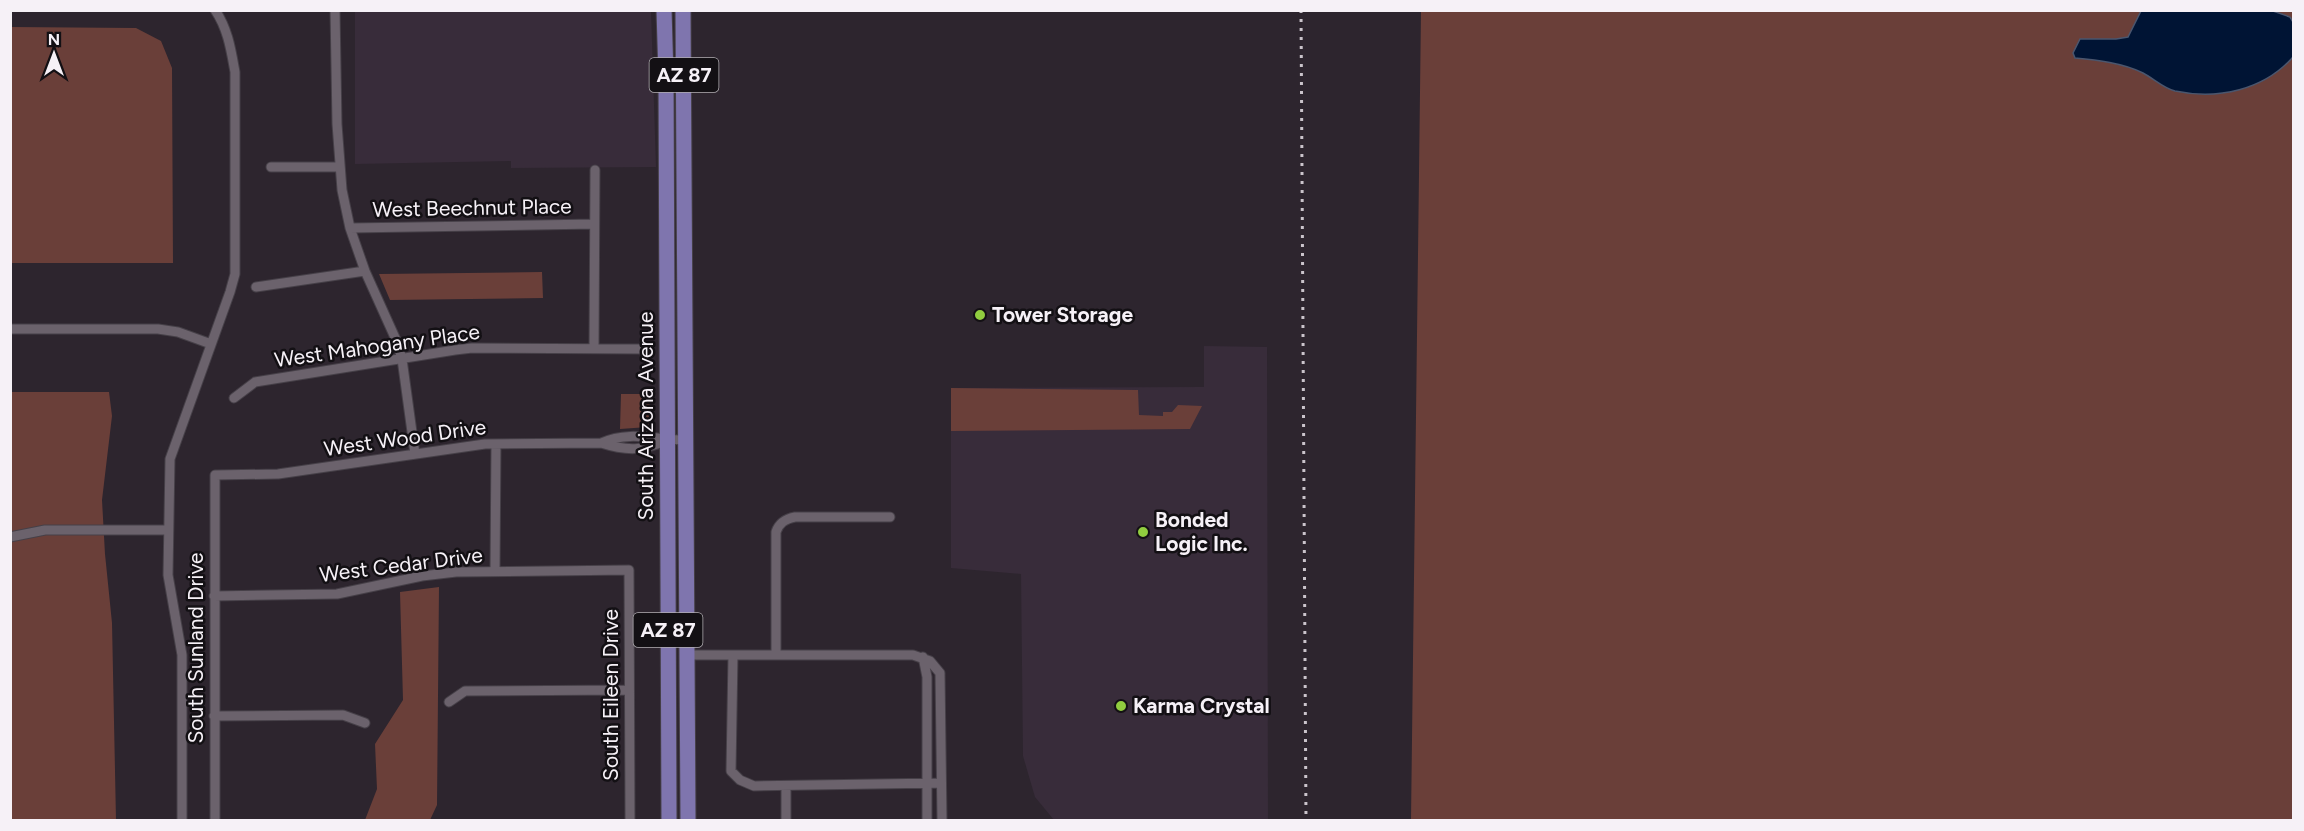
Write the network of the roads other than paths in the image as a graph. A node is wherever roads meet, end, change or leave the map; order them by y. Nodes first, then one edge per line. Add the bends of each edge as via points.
1 (215, 10) edge
2 (664, 10) edge
3 (683, 10) edge
4 (336, 11) edge
5 (666, 139) junction
6 (684, 139) junction
7 (271, 167) dead end
8 (339, 167) junction
9 (595, 170) dead end
10 (594, 224) junction
11 (350, 228) junction
12 (365, 271) junction
13 (256, 287) dead end
14 (10, 329) edge
15 (211, 344) junction
16 (594, 348) junction
17 (639, 349) dead end
18 (402, 359) junction
19 (234, 398) dead end
20 (667, 440) junction
21 (686, 440) junction
22 (496, 444) junction
23 (415, 454) junction
24 (215, 475) joint
25 (890, 517) dead end
26 (168, 530) junction
27 (10, 537) edge
28 (629, 570) joint
29 (495, 571) junction
30 (214, 596) junction
31 (687, 655) junction
32 (733, 655) junction
33 (776, 655) junction
34 (923, 657) junction
35 (628, 690) junction
36 (449, 702) dead end
37 (214, 716) junction
38 (365, 723) dead end
39 (927, 783) junction
40 (940, 783) junction
41 (786, 786) junction
42 (182, 820) edge
43 (215, 820) edge
44 (630, 820) edge
45 (669, 820) edge
46 (688, 820) edge
47 (786, 820) edge
48 (927, 820) edge
49 (942, 820) edge

1 - 15 street via 229,39 235,72 234,274
2 - 5 main road, South Arizona Avenue / AZ 87
3 - 6 main road, South Arizona Avenue / AZ 87
4 - 8 street
5 - 6 main road
5 - 20 main road, South Arizona Avenue / AZ 87
6 - 21 main road, South Arizona Avenue / AZ 87
7 - 8 street
8 - 11 street
9 - 10 street
10 - 11 street, West Beechnut Place
10 - 16 street
11 - 12 street
12 - 13 street
12 - 18 street
14 - 15 street via 158,329
15 - 26 street via 170,459
16 - 17 street, West Mahogany Place
16 - 18 street, West Mahogany Place via 472,348
18 - 19 street, West Mahogany Place via 255,382
18 - 23 street
20 - 21 street, West Wood Drive
20 - 22 street, West Wood Drive via 617,436 601,443
20 - 45 main road, South Arizona Avenue / AZ 87
21 - 31 main road, South Arizona Avenue / AZ 87
22 - 23 street, West Wood Drive
22 - 29 street
23 - 24 street, West Wood Drive via 278,474
24 - 30 street, South Sunland Drive
25 - 33 street via 795,517 783,521 776,532
26 - 27 street via 45,530
26 - 42 street via 168,575 182,655
28 - 29 street, West Cedar Drive
28 - 35 street, South Eileen Drive
29 - 30 street, West Cedar Drive via 437,574 337,594
30 - 37 street, South Sunland Drive
31 - 32 street
31 - 46 main road, South Arizona Avenue / AZ 87
32 - 33 street
32 - 41 street via 731,771 754,786
33 - 34 street
34 - 39 street via 927,677
34 - 40 street via 940,673
35 - 36 street via 465,691
35 - 44 street, South Eileen Drive
37 - 38 street via 343,715
37 - 43 street, South Sunland Drive
39 - 40 street
39 - 41 street
39 - 48 street
40 - 49 street
41 - 47 street

